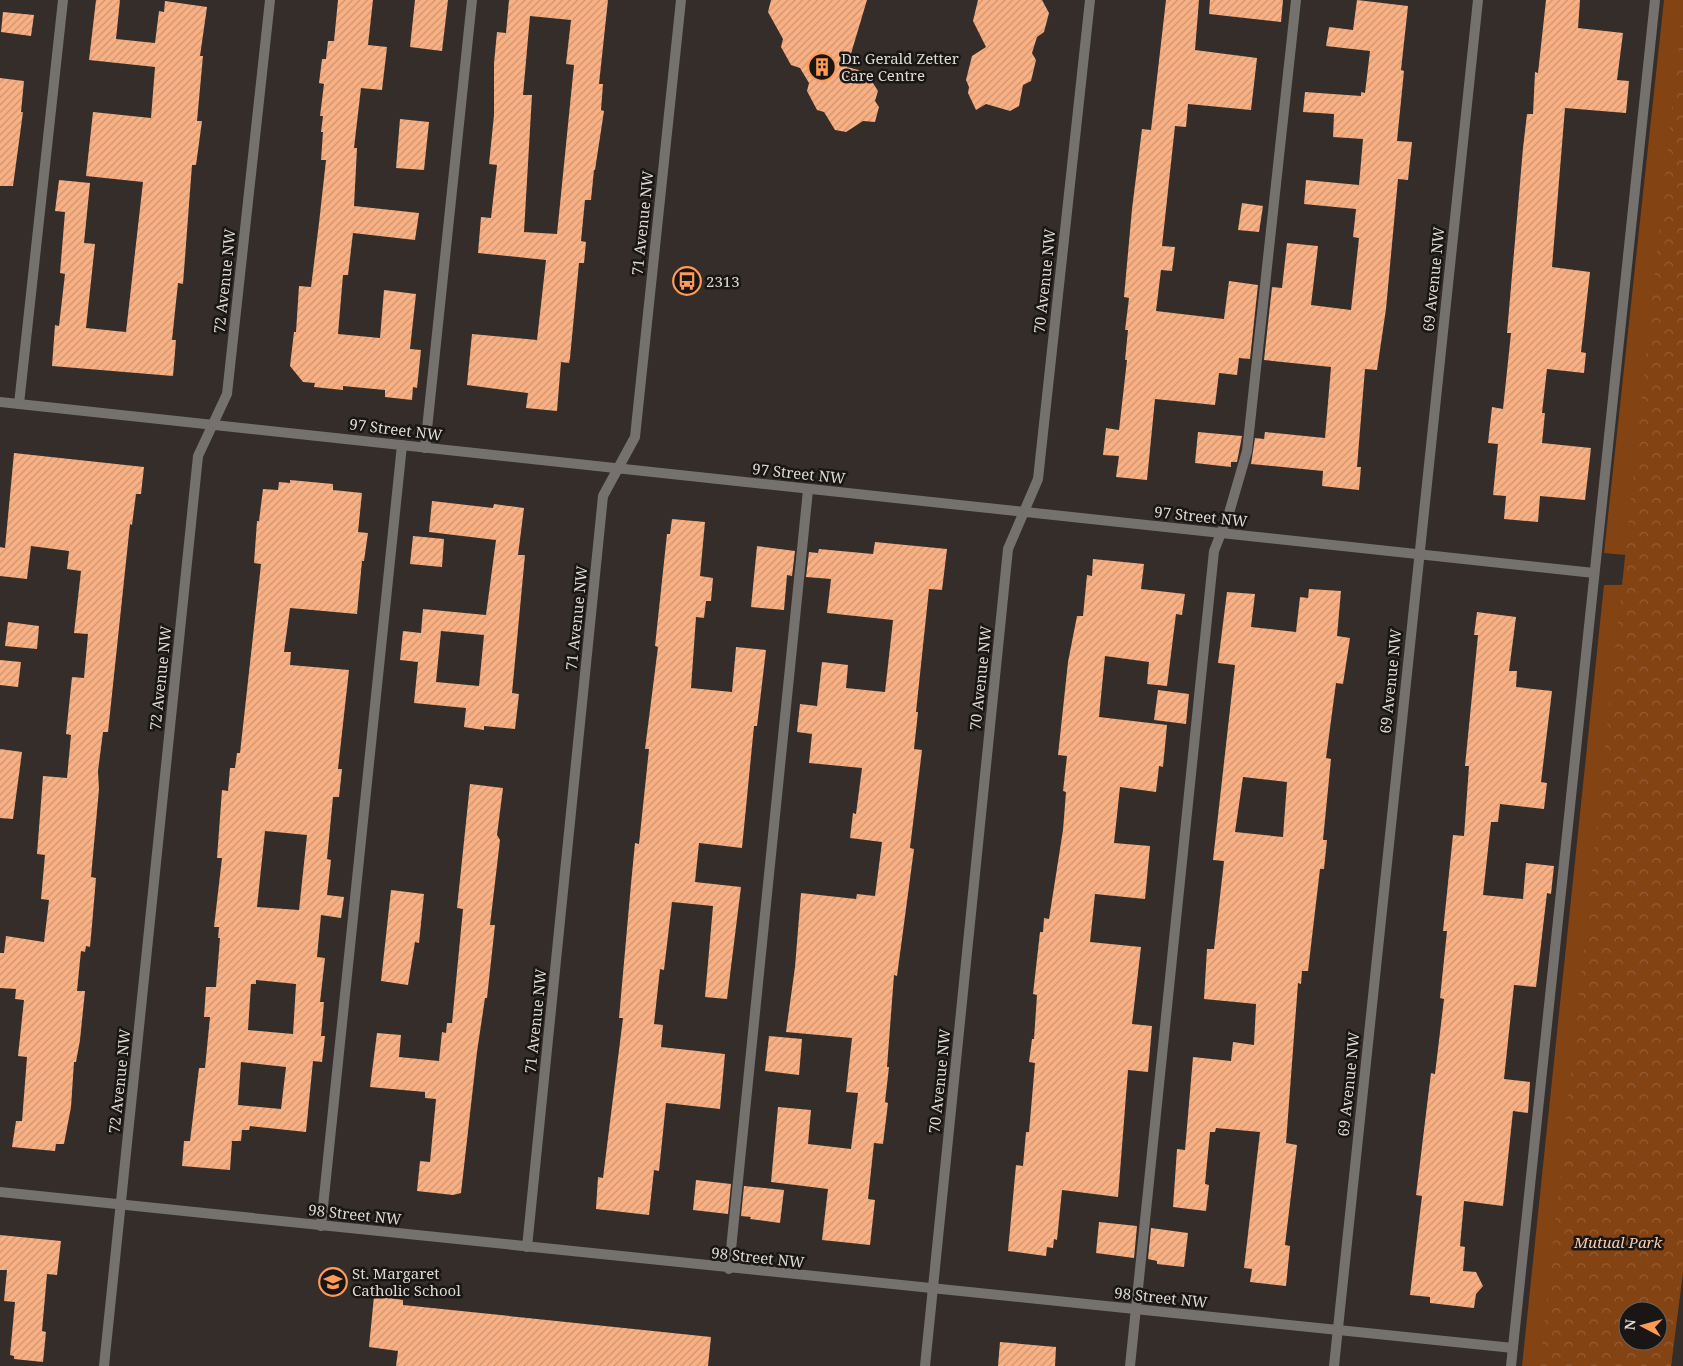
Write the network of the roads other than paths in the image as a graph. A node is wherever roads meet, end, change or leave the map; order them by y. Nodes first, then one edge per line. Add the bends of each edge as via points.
1 (63, 0) edge
2 (270, 0) edge
3 (472, 0) edge
4 (681, 0) edge
5 (1090, 0) edge
6 (1296, 0) edge
7 (1478, 0) edge
8 (1655, 0) edge
9 (0, 402) edge
10 (20, 404) junction
11 (213, 424) junction
12 (402, 445) junction
13 (425, 448) junction
14 (618, 468) junction
15 (808, 490) junction
16 (1024, 512) junction
17 (1222, 533) junction
18 (1418, 554) junction
19 (1594, 573) junction
20 (0, 1192) edge
21 (121, 1205) junction
22 (321, 1226) junction
23 (527, 1246) junction
24 (730, 1269) junction
25 (933, 1290) junction
26 (1136, 1309) junction
27 (1337, 1330) junction
28 (1513, 1348) junction
29 (104, 1366) edge
30 (925, 1366) edge
31 (1130, 1366) edge
32 (1334, 1366) edge
33 (1511, 1366) edge

1 - 10 street
2 - 11 street, 72 Avenue NW via 227,394
3 - 13 street
4 - 14 street, 71 Avenue NW via 635,437
5 - 16 street, 70 Avenue NW via 1038,479
6 - 17 street via 1247,451
7 - 18 street, 69 Avenue NW
8 - 19 street
9 - 10 street, 97 Street NW
10 - 11 street, 97 Street NW
11 - 12 street, 97 Street NW
11 - 21 street, 72 Avenue NW via 198,456
12 - 13 street, 97 Street NW
12 - 22 street
13 - 14 street, 97 Street NW
14 - 15 street, 97 Street NW
14 - 23 street, 71 Avenue NW via 603,496
15 - 16 street, 97 Street NW
15 - 24 street
16 - 17 street, 97 Street NW
16 - 25 street, 70 Avenue NW via 1008,549
17 - 18 street, 97 Street NW
17 - 26 street via 1214,551
18 - 19 street, 97 Street NW
18 - 27 street, 69 Avenue NW
19 - 28 street
20 - 21 street, 98 Street NW
21 - 22 street, 98 Street NW
21 - 29 street, 72 Avenue NW
22 - 23 street, 98 Street NW
23 - 24 street, 98 Street NW
24 - 25 street, 98 Street NW
25 - 26 street, 98 Street NW
25 - 30 street, 70 Avenue NW
26 - 27 street, 98 Street NW
26 - 31 street
27 - 28 street, 98 Street NW
27 - 32 street, 69 Avenue NW
28 - 33 street

